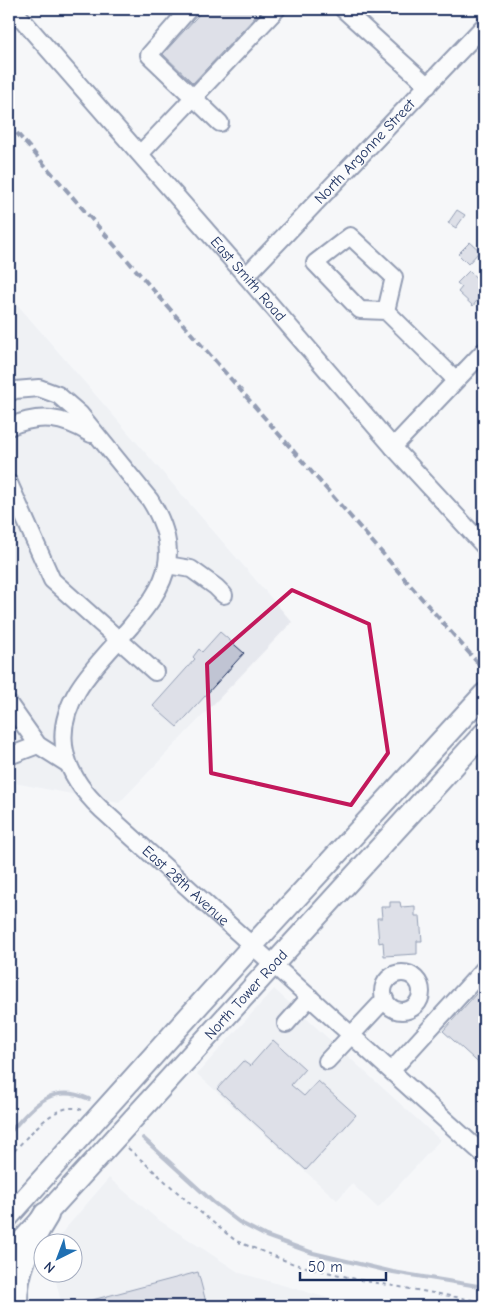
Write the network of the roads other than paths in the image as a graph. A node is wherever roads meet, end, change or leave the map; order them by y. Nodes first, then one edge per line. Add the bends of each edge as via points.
1 (13, 9) edge
2 (189, 9) edge
3 (277, 9) edge
4 (344, 9) edge
5 (484, 26) edge
6 (428, 86) junction
7 (193, 98) junction
8 (220, 123) dead end
9 (140, 154) junction
10 (246, 276) junction
11 (386, 311) junction
12 (484, 351) edge
13 (456, 380) junction
14 (9, 392) edge
15 (9, 427) edge
16 (98, 438) junction
17 (393, 447) junction
18 (9, 483) edge
19 (484, 546) edge
20 (167, 565) junction
21 (224, 594) dead end
22 (119, 640) junction
23 (155, 672) dead end
24 (484, 694) edge
25 (9, 704) edge
26 (484, 733) edge
27 (38, 745) junction
28 (9, 756) edge
29 (68, 764) junction
30 (253, 945) junction
31 (273, 963) junction
32 (484, 969) edge
33 (310, 997) junction
34 (385, 999) dead end
35 (286, 1024) dead end
36 (352, 1034) junction
37 (326, 1061) dead end
38 (392, 1070) junction
39 (484, 1155) edge
40 (46, 1215) junction
41 (9, 1216) edge
42 (9, 1255) edge
43 (16, 1306) edge

1 - 9 street, East Smith Road
2 - 7 street via 148,55
3 - 7 street
4 - 6 street
5 - 6 street, North Argonne Street
6 - 10 street, North Argonne Street
7 - 8 street
7 - 9 street
9 - 10 street, East Smith Road
10 - 17 street, East Smith Road
11 - 11 street via 360,310 315,263 350,236 394,276
11 - 13 street
12 - 13 street
13 - 17 street
14 - 16 street via 39,388 58,395 80,414
15 - 16 street via 38,418 57,419 75,424
16 - 20 street via 157,511 167,538
17 - 19 street, East Smith Road
18 - 22 street via 52,580
20 - 21 street via 190,570
20 - 22 street, East 28th Avenue via 152,600
22 - 23 street
22 - 29 street, East 28th Avenue via 78,689 67,713 64,738
24 - 30 main road, North Tower Road
25 - 27 street
26 - 31 main road, North Tower Road
27 - 28 street
27 - 29 street
29 - 30 street, East 28th Avenue via 89,797
30 - 31 street, East 28th Avenue
30 - 41 main road, North Tower Road
31 - 33 street, East 28th Avenue
31 - 40 main road, North Tower Road
32 - 38 street
33 - 35 street
33 - 36 street, East 28th Avenue
34 - 36 street
36 - 37 street
36 - 38 street, East 28th Avenue
38 - 39 street, East 28th Avenue
40 - 42 main road, North Tower Road
40 - 43 highway via 24,1254 16,1282

